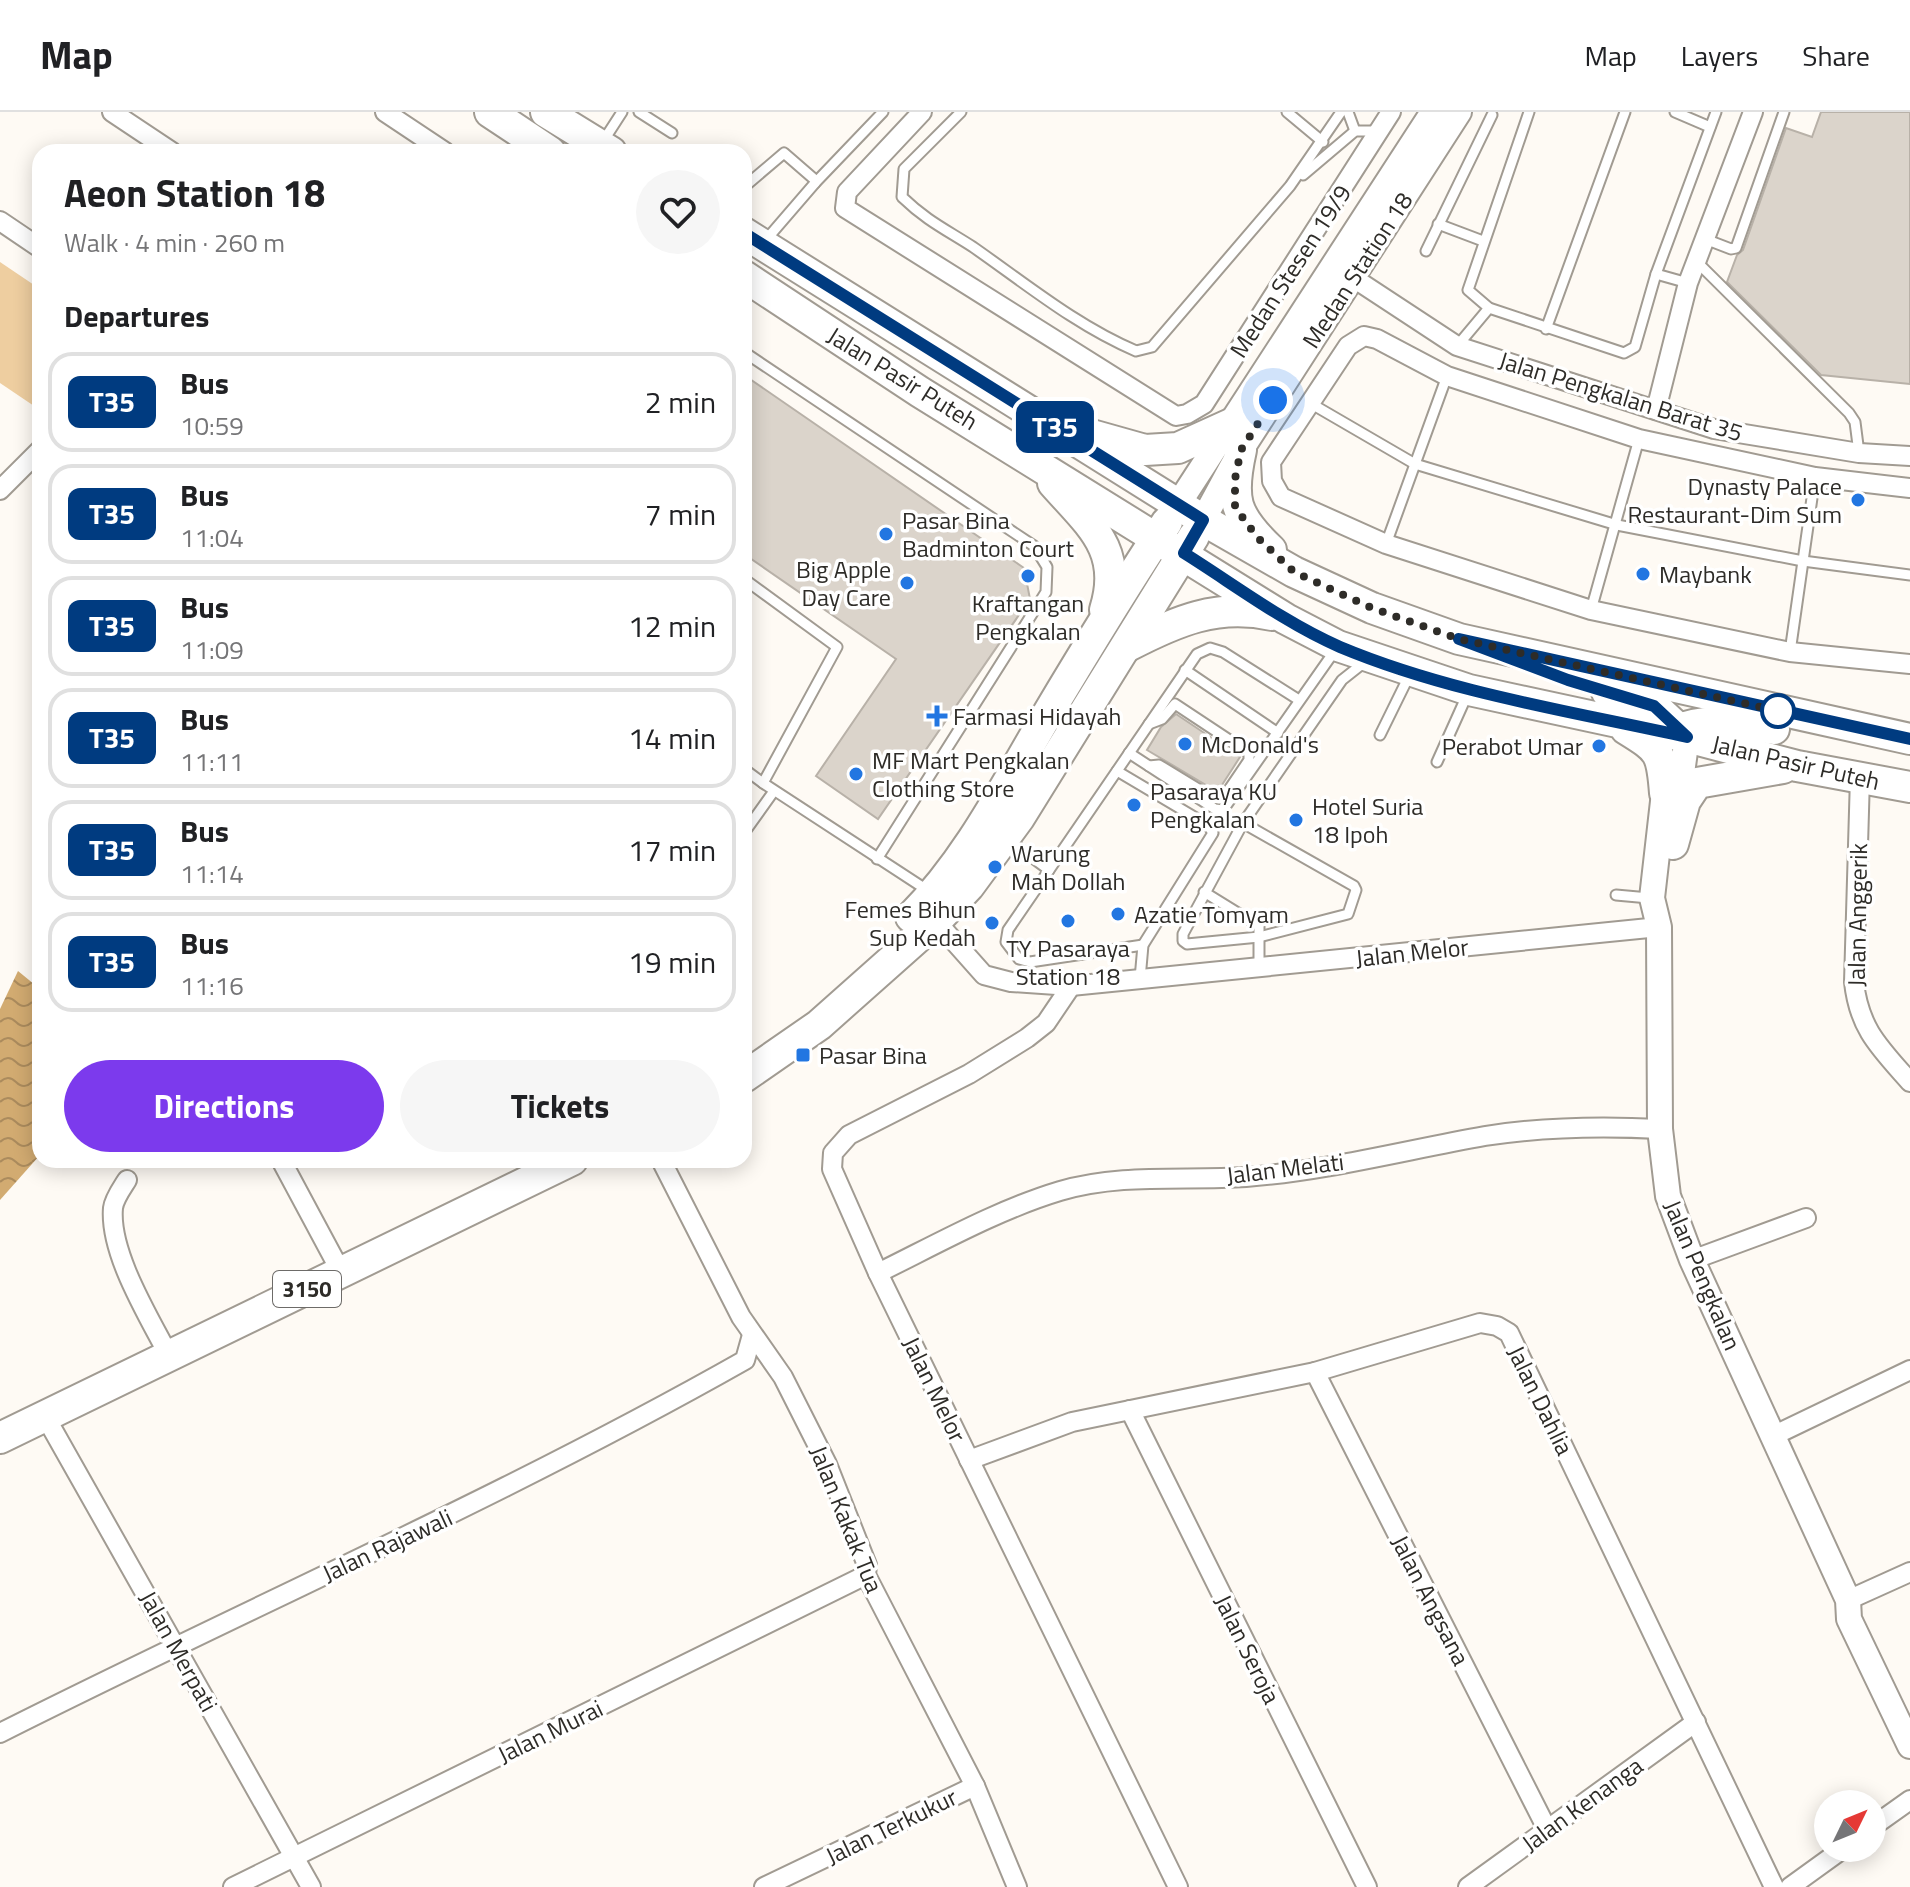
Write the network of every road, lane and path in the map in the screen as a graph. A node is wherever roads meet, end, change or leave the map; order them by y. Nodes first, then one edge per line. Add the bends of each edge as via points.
1 (112, 112) edge
2 (385, 112) edge
3 (490, 112) edge
4 (546, 112) edge
5 (622, 112) edge
6 (883, 112) edge
7 (922, 112) edge
8 (961, 112) edge
9 (1287, 112) edge
10 (1341, 112) edge
11 (1348, 112) edge
12 (1391, 112) edge
13 (1433, 112) edge
14 (1459, 112) edge
15 (1529, 112) edge
16 (1625, 112) edge
17 (1675, 112) edge
18 (1716, 112) edge
19 (1753, 112) edge
20 (1784, 112) edge
21 (645, 114) edge
22 (1492, 115) dead end
23 (1710, 127) junction
24 (1355, 131) junction
25 (1379, 131) junction
26 (672, 133) dead end
27 (1323, 142) junction
28 (160, 144) edge
29 (433, 144) edge
30 (538, 144) edge
31 (598, 144) edge
32 (608, 144) edge
33 (1408, 152) junction
34 (752, 180) edge
35 (815, 183) junction
36 (1290, 186) junction
37 (0, 221) edge
38 (1438, 224) junction
39 (753, 239) edge
40 (1705, 239) junction
41 (1483, 241) junction
42 (32, 243) edge
43 (1426, 251) dead end
44 (1696, 261) junction
45 (1656, 274) junction
46 (1352, 277) junction
47 (1688, 283) junction
48 (752, 284) edge
49 (1489, 308) junction
50 (1546, 329) junction
51 (1457, 346) junction
52 (752, 357) edge
53 (1447, 376) junction
54 (1310, 403) junction
55 (1656, 410) junction
56 (1048, 423) junction
57 (1236, 437) junction
58 (1639, 439) junction
59 (1822, 447) junction
60 (1859, 453) junction
61 (1027, 455) junction
62 (1910, 456) edge
63 (32, 458) edge
64 (1415, 464) junction
65 (1815, 477) junction
66 (1910, 488) edge
67 (0, 490) edge
68 (1191, 512) junction
69 (1617, 525) junction
70 (1157, 537) junction
71 (1386, 544) junction
72 (1184, 553) junction
73 (1803, 561) junction
74 (1294, 572) junction
75 (1910, 575) edge
76 (752, 585) edge
77 (1591, 610) junction
78 (1286, 619) junction
79 (1099, 627) junction
80 (1459, 639) junction
81 (1338, 646) junction
82 (1126, 647) junction
83 (1790, 652) junction
84 (1371, 657) junction
85 (1910, 664) edge
86 (1185, 670) junction
87 (1410, 673) junction
88 (1469, 690) junction
89 (1299, 700) junction
90 (1611, 720) junction
91 (1149, 724) junction
92 (1278, 733) junction
93 (1679, 733) junction
94 (1380, 735) dead end
95 (1910, 739) edge
96 (1910, 751) edge
97 (1129, 753) junction
98 (1437, 762) dead end
99 (1149, 766) junction
100 (1797, 766) junction
101 (1117, 771) junction
102 (752, 775) edge
103 (1860, 777) junction
104 (763, 783) junction
105 (1910, 787) edge
106 (774, 791) junction
107 (1665, 793) junction
108 (1243, 823) junction
109 (752, 824) edge
110 (990, 844) junction
111 (1673, 844) junction
112 (877, 859) junction
113 (1049, 870) junction
114 (1204, 892) junction
115 (1616, 895) dead end
116 (1652, 898) junction
117 (935, 908) junction
118 (1659, 927) junction
119 (1259, 937) junction
120 (1143, 945) junction
121 (1259, 967) junction
122 (1140, 979) junction
123 (1071, 986) junction
124 (752, 1058) edge
125 (752, 1071) edge
126 (1910, 1082) edge
127 (1660, 1129) junction
128 (285, 1168) edge
129 (556, 1168) edge
130 (665, 1168) edge
131 (127, 1180) dead end
132 (1806, 1218) dead end
133 (1692, 1260) junction
134 (341, 1272) junction
135 (878, 1273) junction
136 (752, 1335) junction
137 (169, 1356) junction
138 (1910, 1370) edge
139 (1315, 1372) junction
140 (1130, 1410) junction
141 (45, 1416) junction
142 (1775, 1435) junction
143 (0, 1438) edge
144 (969, 1460) junction
145 (1910, 1572) edge
146 (866, 1575) junction
147 (1848, 1600) junction
148 (176, 1645) junction
149 (1910, 1714) edge
150 (1696, 1722) junction
151 (0, 1733) edge
152 (1910, 1746) edge
153 (975, 1786) junction
154 (1910, 1800) edge
155 (1886, 1817) edge
156 (1547, 1829) junction
157 (295, 1857) junction
158 (1825, 1862) edge
159 (233, 1887) edge
160 (311, 1887) edge
161 (764, 1887) edge
162 (1017, 1887) edge
163 (1178, 1887) edge
164 (1367, 1887) edge
165 (1468, 1887) edge
166 (1774, 1887) edge
167 (1790, 1887) edge

1 - 28 street
2 - 29 street
3 - 30 main road
4 - 31 main road
5 - 32 lane
6 - 35 lane
7 - 25 street, Medan Stesen 19/9 via 847,192 845,208 1176,416 1204,404
8 - 36 lane via 904,169 902,197 928,222 970,245 1091,330 1136,351 1152,347
9 - 27 lane
10 - 27 lane
11 - 24 lane
12 - 25 street, Medan Stesen 19/9
13 - 33 street, Medan Station 18
14 - 46 street, Medan Station 18
15 - 41 lane
16 - 50 lane
17 - 23 lane
18 - 23 lane
19 - 40 street
20 - 40 lane via 1736,248
21 - 26 lane
22 - 38 lane
23 - 45 lane
24 - 25 lane
24 - 36 lane
25 - 33 street
27 - 36 lane
33 - 57 street, Medan Station 18
34 - 35 lane via 784,153
35 - 39 lane
37 - 42 street
38 - 41 lane
38 - 43 lane
39 - 56 main road, Jalan Pasir Puteh
40 - 44 street
41 - 49 lane via 1468,290
44 - 47 street
44 - 60 lane via 1849,413
45 - 47 lane
45 - 50 lane via 1631,352
46 - 51 street, Jalan Pengkalan Barat 35
46 - 57 street, Medan Station 18
47 - 55 street
48 - 61 main road, Jalan Pasir Puteh
49 - 50 lane
49 - 51 lane
51 - 53 street
51 - 55 street, Jalan Pengkalan Barat 35
52 - 112 lane via 1034,546 1047,567 1046,592
53 - 54 street via 1364,336 1348,346
53 - 58 street
53 - 64 lane
54 - 64 lane
54 - 71 street via 1271,462 1272,481 1281,497
55 - 59 street, Jalan Pengkalan Barat 35 via 1714,429
56 - 57 main road via 1145,450
56 - 68 main road, Jalan Pasir Puteh
57 - 68 street, Medan Station 18
57 - 74 main road via 1235,507
58 - 65 street
58 - 69 lane
59 - 60 street, Jalan Pengkalan Barat 35
59 - 65 street
60 - 62 street, Jalan Pengkalan Barat 35
61 - 70 main road, Jalan Pasir Puteh
61 - 79 main road via 1106,547 1113,583
63 - 67 street
64 - 69 lane
64 - 71 lane
65 - 66 street
65 - 73 lane
68 - 70 main road, Medan Station 18
68 - 72 main road, Medan Station 18
68 - 74 main road, Jalan Pasir Puteh
69 - 73 lane
69 - 77 lane
70 - 72 main road, Jalan Pasir Puteh
70 - 79 main road, Medan Station 18
71 - 77 street
72 - 78 main road, Jalan Pasir Puteh
72 - 82 main road, Medan Station 18
73 - 75 lane
73 - 83 lane
74 - 80 main road, Jalan Pasir Puteh via 1372,608
76 - 104 lane via 837,647
77 - 83 street
78 - 81 main road, Jalan Pasir Puteh
78 - 82 main road via 1247,610 1214,611 1178,620
79 - 110 main road
80 - 93 main road via 1654,706
80 - 95 main road, Jalan Pasir Puteh
81 - 84 main road, Jalan Pasir Puteh
81 - 89 lane
82 - 110 main road, Medan Station 18
83 - 85 street
84 - 87 main road, Jalan Pasir Puteh
84 - 108 lane via 1342,680
86 - 89 lane via 1197,654 1210,648
86 - 91 lane
86 - 92 lane
87 - 88 main road, Jalan Pasir Puteh
87 - 94 lane
88 - 90 main road, Jalan Pasir Puteh
88 - 98 lane
89 - 92 lane
90 - 93 main road, Jalan Pasir Puteh
90 - 107 main road via 1655,746
91 - 97 lane
91 - 99 lane via 1175,704 1249,753 1228,791 1210,796 1159,765
92 - 99 lane via 1223,810
93 - 96 main road via 1722,721
93 - 100 main road, Jalan Pasir Puteh
93 - 107 street, Jalan Pengkalan
93 - 111 street, Jalan Pengkalan
97 - 99 lane
97 - 101 lane
100 - 103 main road, Jalan Pasir Puteh
100 - 111 main road via 1697,783 1685,801
101 - 113 lane
101 - 120 lane via 1208,825 1213,833
102 - 104 lane
103 - 105 main road, Jalan Pasir Puteh
103 - 126 street, Jalan Anggerik via 1857,1011 1871,1038
104 - 106 lane
106 - 109 lane
106 - 112 lane
107 - 116 street, Jalan Pengkalan
108 - 114 lane
108 - 119 lane via 1356,890 1347,915
110 - 113 lane
110 - 117 main road
111 - 118 street, Jalan Pengkalan via 1666,910
112 - 117 lane
113 - 120 lane via 1008,930 1006,942 1019,959 1030,962
114 - 119 lane via 1256,922
114 - 119 lane via 1183,941
115 - 116 lane
116 - 118 street, Jalan Pengkalan
117 - 123 street, Jalan Melor via 984,975
117 - 124 main road via 811,1016
117 - 125 main road via 819,1025
118 - 121 street, Jalan Melor
118 - 127 street, Jalan Pengkalan
119 - 121 lane
120 - 122 lane
121 - 122 street, Jalan Melor
122 - 123 street, Jalan Melor
123 - 135 street, Jalan Melor via 1046,1023 1027,1038 849,1135 833,1153 832,1169
127 - 133 street, Jalan Pengkalan via 1668,1196
127 - 135 street, Jalan Melati via 1602,1126 1488,1136 1246,1177 1101,1182 1018,1206
128 - 134 street
129 - 134 main road, 3150
130 - 136 street, Jalan Kakak Tua
131 - 137 street via 113,1206 115,1229 130,1278
132 - 133 street
133 - 142 street, Jalan Pengkalan
134 - 137 main road, 3150
135 - 144 street, Jalan Melor
136 - 146 street, Jalan Kakak Tua via 783,1377 827,1464 867,1565
136 - 148 street, Jalan Rajawali via 745,1360 642,1418 477,1503
137 - 141 main road, 3150
138 - 142 street
139 - 140 street, Jalan Dahlia
139 - 150 street, Jalan Dahlia via 1480,1323 1509,1333
139 - 156 street, Jalan Angsana
140 - 144 street, Jalan Dahlia via 1072,1422
140 - 164 street, Jalan Seroja
141 - 143 main road, 3150
141 - 148 street, Jalan Merpati
142 - 147 street, Jalan Pengkalan
144 - 163 street, Jalan Melor
145 - 147 street
146 - 153 street, Jalan Kakak Tua
146 - 157 street, Jalan Murai
147 - 149 street, Jalan Pengkalan via 1863,1613
147 - 152 street, Jalan Pengkalan via 1849,1619
148 - 151 street, Jalan Rajawali
148 - 157 street, Jalan Merpati
150 - 156 street, Jalan Kenanga
150 - 166 street, Jalan Dahlia
153 - 161 street, Jalan Terkukur
153 - 162 street, Jalan Kakak Tua
154 - 155 street
156 - 165 street, Jalan Kenanga
157 - 159 street, Jalan Murai
157 - 160 street, Jalan Merpati
158 - 167 street

